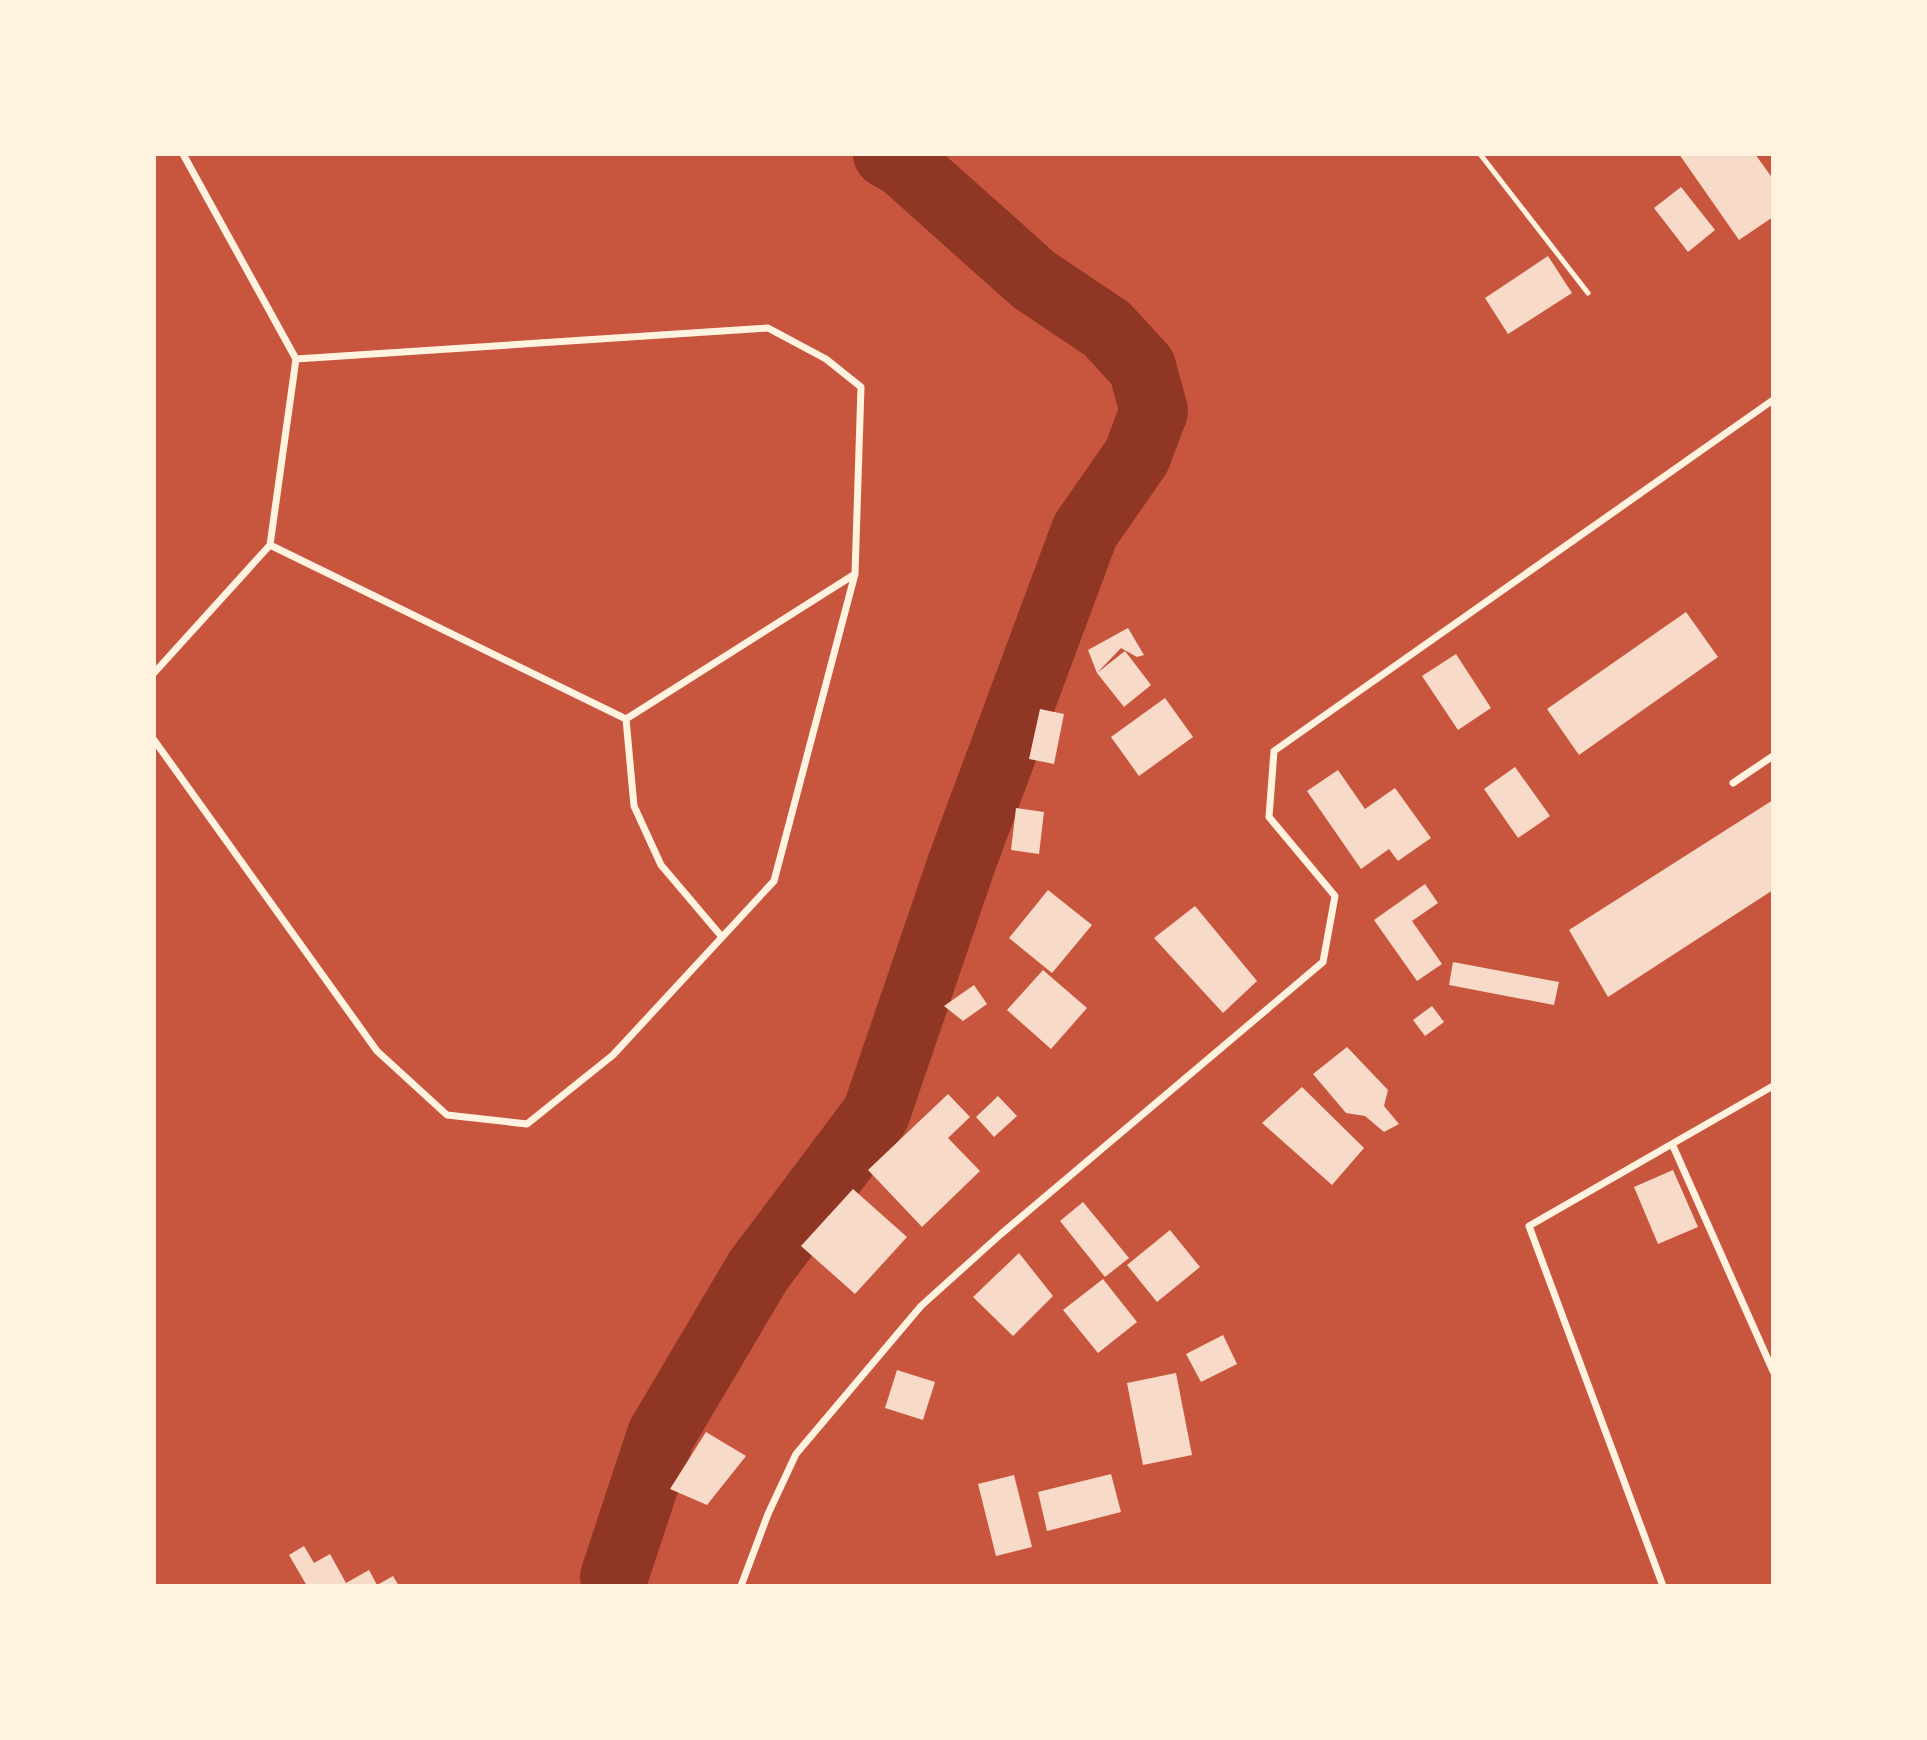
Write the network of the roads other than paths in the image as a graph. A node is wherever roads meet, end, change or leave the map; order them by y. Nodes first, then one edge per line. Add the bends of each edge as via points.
1 (183, 154) edge
2 (1480, 154) edge
3 (1588, 293) dead end
4 (296, 359) junction
5 (1773, 400) edge
6 (270, 545) junction
7 (855, 574) junction
8 (154, 673) edge
9 (625, 719) junction
10 (154, 740) edge
11 (1773, 756) edge
12 (1733, 783) dead end
13 (722, 937) junction
14 (1773, 1086) edge
15 (1673, 1146) junction
16 (1773, 1371) edge
17 (741, 1586) edge
18 (1663, 1586) edge

1 - 4 street
2 - 3 lane
4 - 6 street
4 - 7 street via 768,328 826,359 861,387
5 - 17 street via 1274,751 1269,817 1335,895 1323,962 921,1306 796,1454
6 - 8 street
6 - 9 street
7 - 9 street
7 - 13 street via 774,881
9 - 13 street via 634,806 662,865
10 - 13 street via 377,1051 447,1115 527,1124 612,1055
11 - 12 street
14 - 15 street
15 - 16 street
15 - 18 street via 1529,1226

